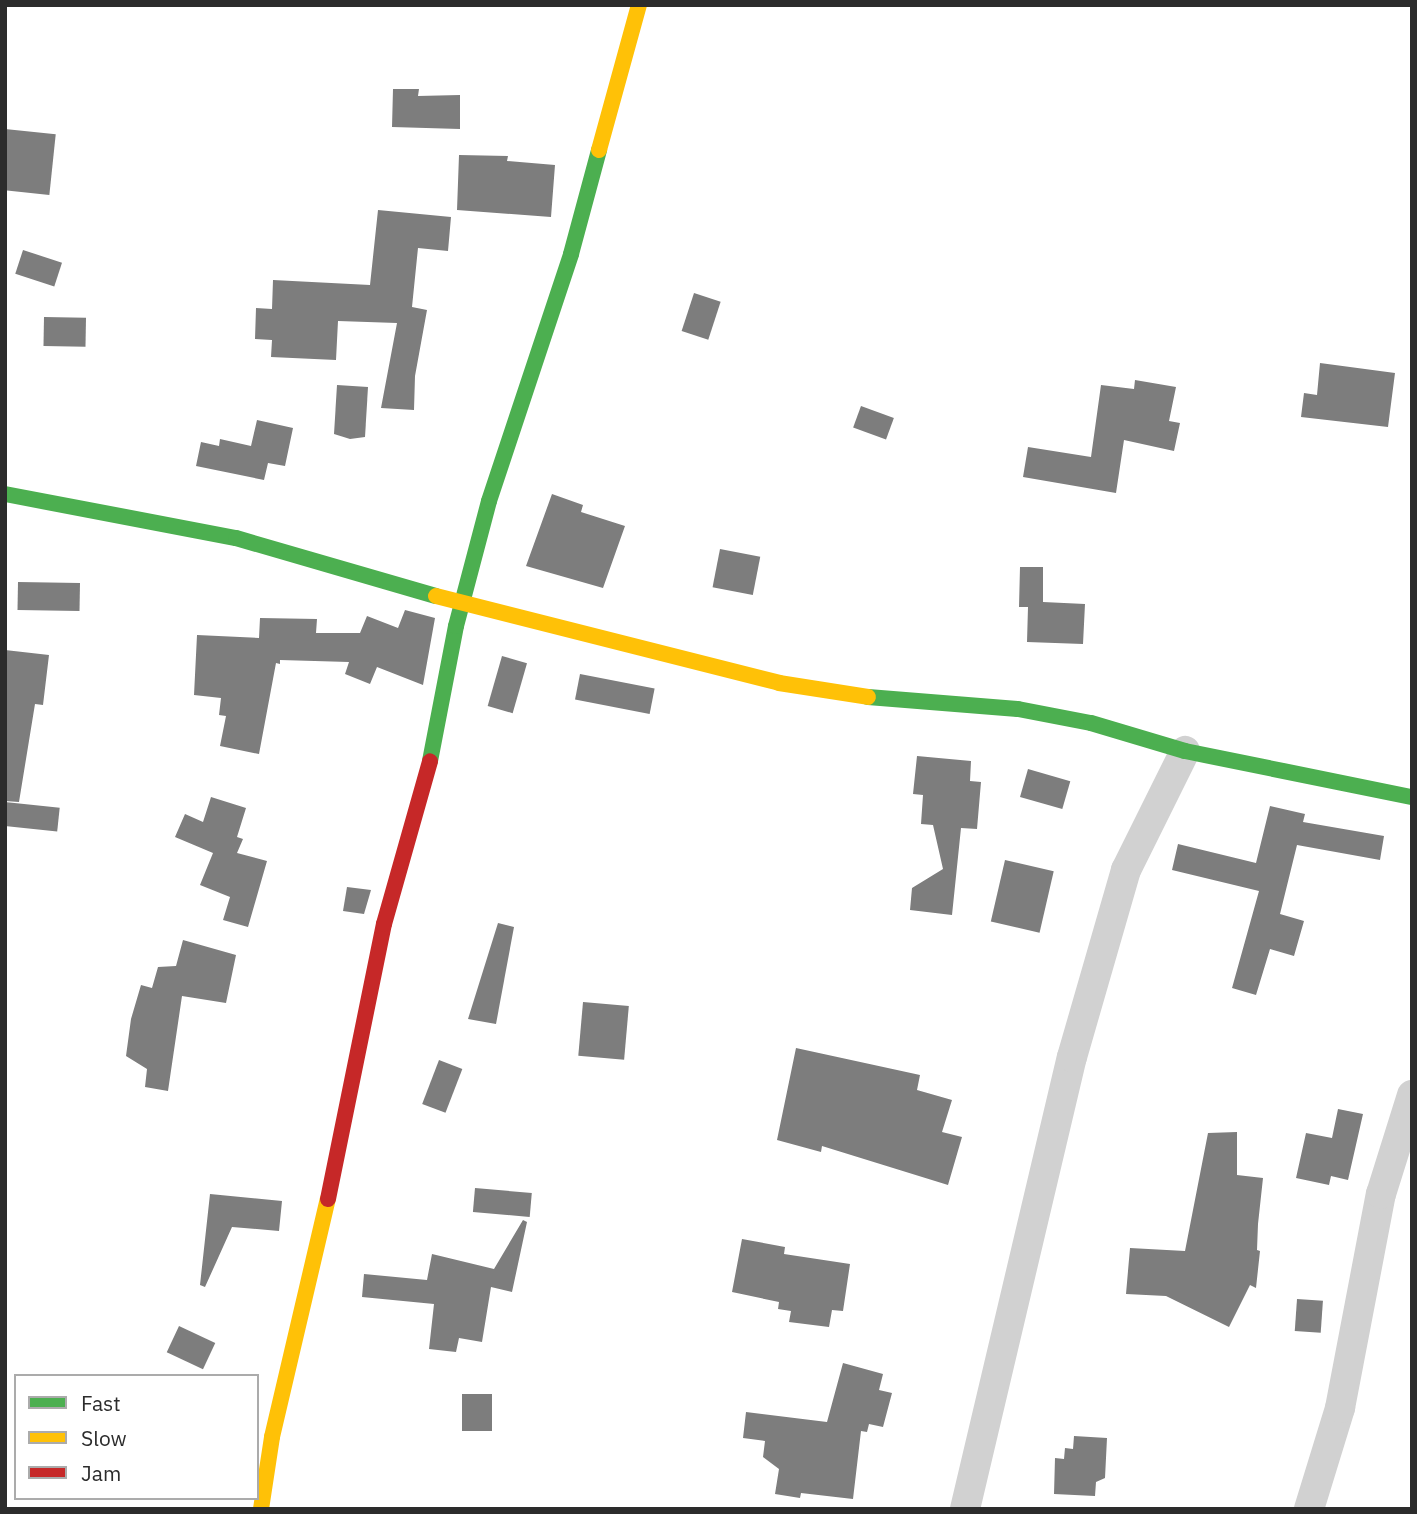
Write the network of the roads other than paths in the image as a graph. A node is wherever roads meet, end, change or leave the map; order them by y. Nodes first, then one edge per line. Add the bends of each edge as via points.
1 (639, 5) edge
2 (5, 494) edge
3 (464, 604) junction
4 (1185, 751) junction
5 (1412, 797) edge
6 (1412, 1095) edge
7 (261, 1509) edge
8 (965, 1509) edge
9 (1308, 1509) edge

1 - 3 street via 572,254 489,501
2 - 3 street via 236,538
3 - 4 street via 779,683 843,695 1018,709 1091,723
3 - 7 street via 435,742 384,924 340,1148 272,1437
4 - 5 street
4 - 8 street via 1126,870 1072,1057
6 - 9 street via 1381,1194 1340,1408

